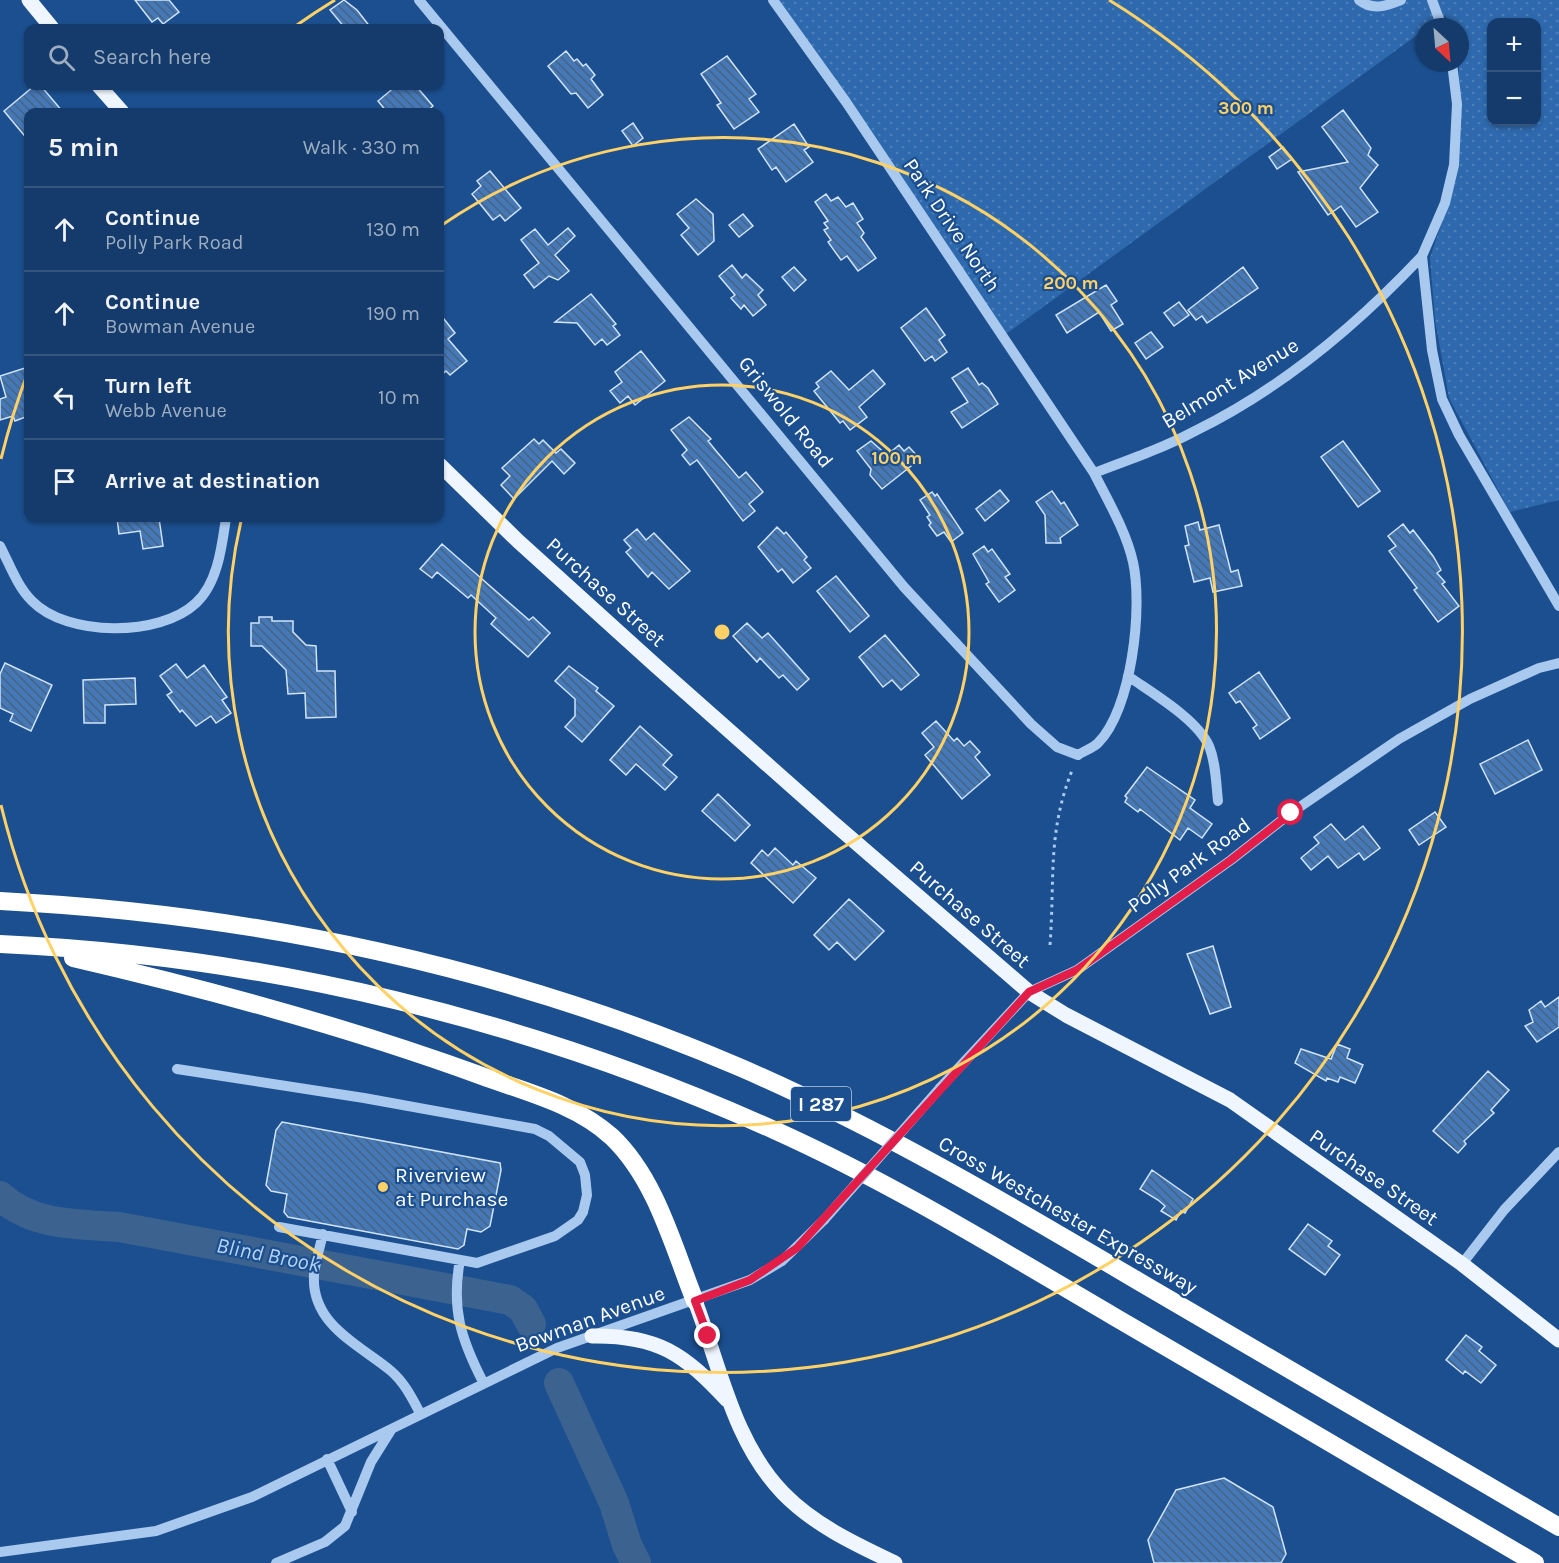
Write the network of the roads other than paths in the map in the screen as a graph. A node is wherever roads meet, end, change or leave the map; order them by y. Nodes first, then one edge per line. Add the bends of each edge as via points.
1 (29, 0) edge
2 (419, 0) edge
3 (773, 0) edge
4 (1359, 0) edge
5 (1401, 0) edge
6 (1432, 0) edge
7 (1439, 18) edge
8 (49, 24) edge
9 (439, 24) edge
10 (444, 30) edge
11 (1453, 72) edge
12 (103, 90) edge
13 (118, 108) edge
14 (1422, 256) junction
15 (444, 469) edge
16 (1094, 473) junction
17 (225, 522) edge
18 (0, 546) edge
19 (1559, 606) edge
20 (1559, 663) edge
21 (1128, 676) junction
22 (1218, 801) dead end
23 (0, 901) edge
24 (0, 944) edge
25 (19, 945) junction
26 (1029, 992) junction
27 (177, 1069) dead end
28 (1559, 1152) edge
29 (279, 1227) dead end
30 (322, 1234) junction
31 (460, 1260) junction
32 (1462, 1264) junction
33 (695, 1301) junction
34 (592, 1336) junction
35 (1559, 1340) edge
36 (483, 1382) junction
37 (731, 1404) junction
38 (420, 1413) junction
39 (393, 1427) junction
40 (327, 1460) junction
41 (352, 1512) junction
42 (1559, 1527) edge
43 (0, 1552) edge
44 (276, 1563) edge
45 (896, 1563) edge
46 (1535, 1563) edge

1 - 8 main road
2 - 9 street, Griswold Road
3 - 16 street, Park Drive North via 846,102
4 - 5 street via 1373,8
6 - 7 street
10 - 21 street, Griswold Road via 904,587 1032,724 1057,747 1078,755 1098,743 1112,722
11 - 14 street, Belmont Avenue via 1457,104 1454,165 1445,203
12 - 13 main road
14 - 16 street, Belmont Avenue via 1339,335 1292,372 1198,430
14 - 19 street, Belmont Avenue via 1432,350 1442,399
15 - 26 main road, Purchase Street via 655,665
16 - 21 street via 1118,519 1133,562 1138,616
17 - 18 street via 213,579 196,603 164,620 129,627 96,628 49,613 22,589
20 - 26 street, Polly Park Road via 1470,699 1399,739 1077,970
21 - 22 street via 1182,714 1208,745
23 - 42 highway, Cross Westchester Expressway / I 287 via 156,913 357,947 593,1011 708,1055 820,1104 930,1160
24 - 25 highway, I 287
25 - 33 highway via 254,1002 452,1065 570,1109 598,1125 638,1170 657,1206
25 - 46 highway, I 287 via 201,963 377,995 521,1034 683,1091 801,1143 909,1197
26 - 32 main road, Purchase Street via 1230,1100
26 - 33 street, Bowman Avenue, bridge via 797,1248 768,1270 731,1289
27 - 31 street via 535,1129 580,1162 587,1195 578,1220 555,1236 477,1263
28 - 32 street via 1504,1210
29 - 30 street
30 - 31 street
30 - 38 street via 314,1276 316,1294 325,1314 337,1332 393,1372
31 - 36 street via 455,1304 465,1341
32 - 35 main road, Purchase Street
33 - 34 street, Bowman Avenue
33 - 37 main road
34 - 36 street, Bowman Avenue
34 - 37 main road via 625,1335 678,1355 698,1369
36 - 38 street, Bowman Avenue
37 - 45 main road via 752,1450 783,1492 827,1528
38 - 39 street, Bowman Avenue
39 - 40 street, Bowman Avenue
39 - 41 street via 371,1462
40 - 41 street
40 - 43 street, Bowman Avenue via 252,1497 156,1531
41 - 44 street via 345,1526 325,1542

